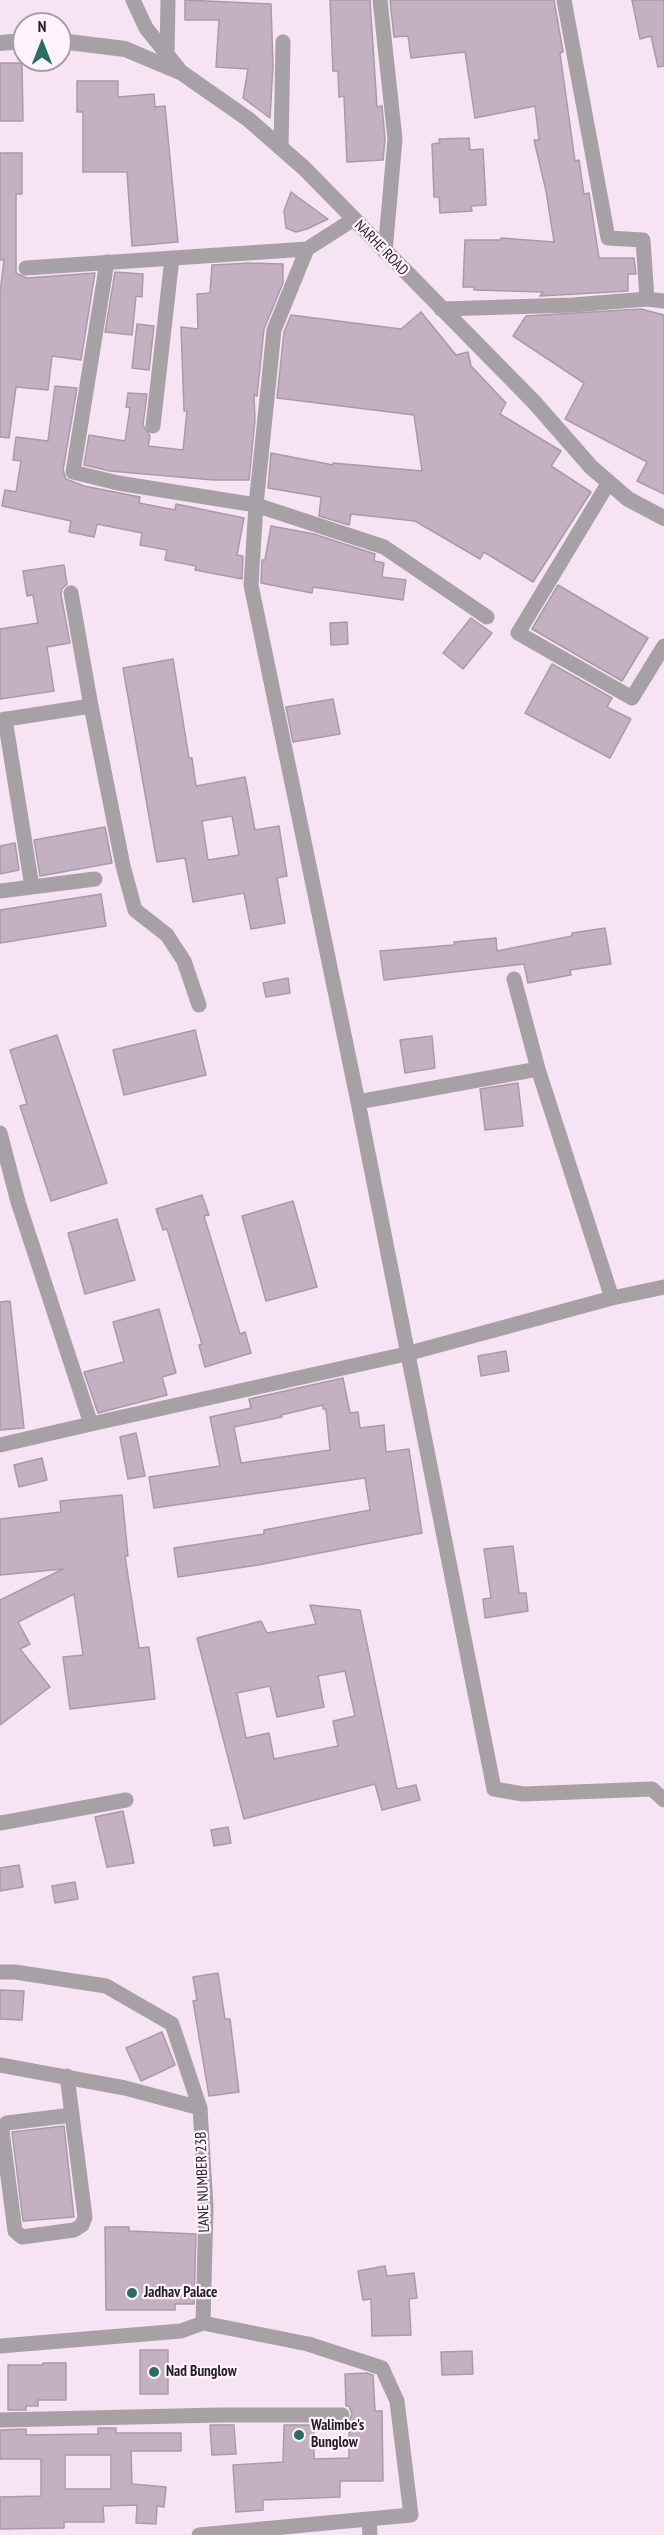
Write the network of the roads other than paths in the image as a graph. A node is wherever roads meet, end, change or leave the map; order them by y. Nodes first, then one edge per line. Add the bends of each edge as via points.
1 (133, 0) edge
2 (168, 0) edge
3 (380, 0) edge
4 (564, 0) edge
5 (72, 42) edge
6 (283, 42) dead end
7 (167, 55) junction
8 (182, 73) junction
9 (281, 148) junction
10 (354, 219) junction
11 (307, 249) junction
12 (385, 252) junction
13 (172, 258) junction
14 (107, 262) junction
15 (26, 268) dead end
16 (647, 299) junction
17 (664, 301) edge
18 (441, 309) junction
19 (153, 426) dead end
20 (609, 482) junction
21 (256, 505) junction
22 (664, 518) edge
23 (71, 593) dead end
24 (488, 617) dead end
25 (664, 646) edge
26 (91, 706) junction
27 (2, 720) edge
28 (95, 879) dead end
29 (32, 887) junction
30 (0, 891) edge
31 (514, 979) dead end
32 (199, 1005) dead end
33 (538, 1069) junction
34 (358, 1102) junction
35 (0, 1133) edge
36 (664, 1287) edge
37 (612, 1299) junction
38 (406, 1354) junction
39 (91, 1424) junction
40 (0, 1445) edge
41 (126, 1800) dead end
42 (664, 1800) edge
43 (0, 1823) edge
44 (0, 1972) edge
45 (0, 2065) edge
46 (67, 2076) junction
47 (200, 2108) junction
48 (72, 2115) junction
49 (203, 2323) junction
50 (0, 2346) edge
51 (342, 2415) dead end
52 (0, 2420) edge
53 (369, 2518) junction
54 (199, 2535) edge
55 (370, 2535) edge

1 - 7 street via 146,28
2 - 7 street
3 - 12 street via 396,139
4 - 16 street via 608,238 643,240
5 - 8 street, NARHE ROAD via 125,49
6 - 9 street
7 - 8 street
8 - 9 street, NARHE ROAD via 248,119
9 - 10 street, NARHE ROAD
10 - 11 street
10 - 12 street, NARHE ROAD
11 - 13 street
11 - 21 street via 274,330
12 - 18 street, NARHE ROAD
13 - 14 street
13 - 19 street
14 - 15 street
14 - 21 street via 73,472
16 - 17 street
16 - 18 street
18 - 20 street, NARHE ROAD
20 - 22 street, NARHE ROAD via 628,499
20 - 25 street via 518,633 632,698
21 - 24 street via 384,547
21 - 34 street via 251,585
23 - 26 street
26 - 27 street
26 - 32 street via 135,910 167,935 184,961
27 - 29 street
28 - 29 street
29 - 30 street
31 - 33 street
33 - 34 street
33 - 37 street
34 - 38 street
35 - 39 street via 18,1202
36 - 37 street
37 - 38 street
38 - 39 street
38 - 42 street via 494,1789 523,1794 652,1789
39 - 40 street
41 - 43 street
44 - 47 street, LANE NUMBER 23B via 106,1986 172,2024
45 - 46 street
46 - 47 street
46 - 48 street
47 - 49 street, LANE NUMBER 23B via 206,2207
48 - 48 street via 85,2217 82,2225 74,2230 22,2237 15,2230 3,2126 7,2122
49 - 50 street via 181,2331
49 - 53 street via 308,2344 382,2368 397,2401 411,2515
51 - 52 street
53 - 54 street
53 - 55 street

